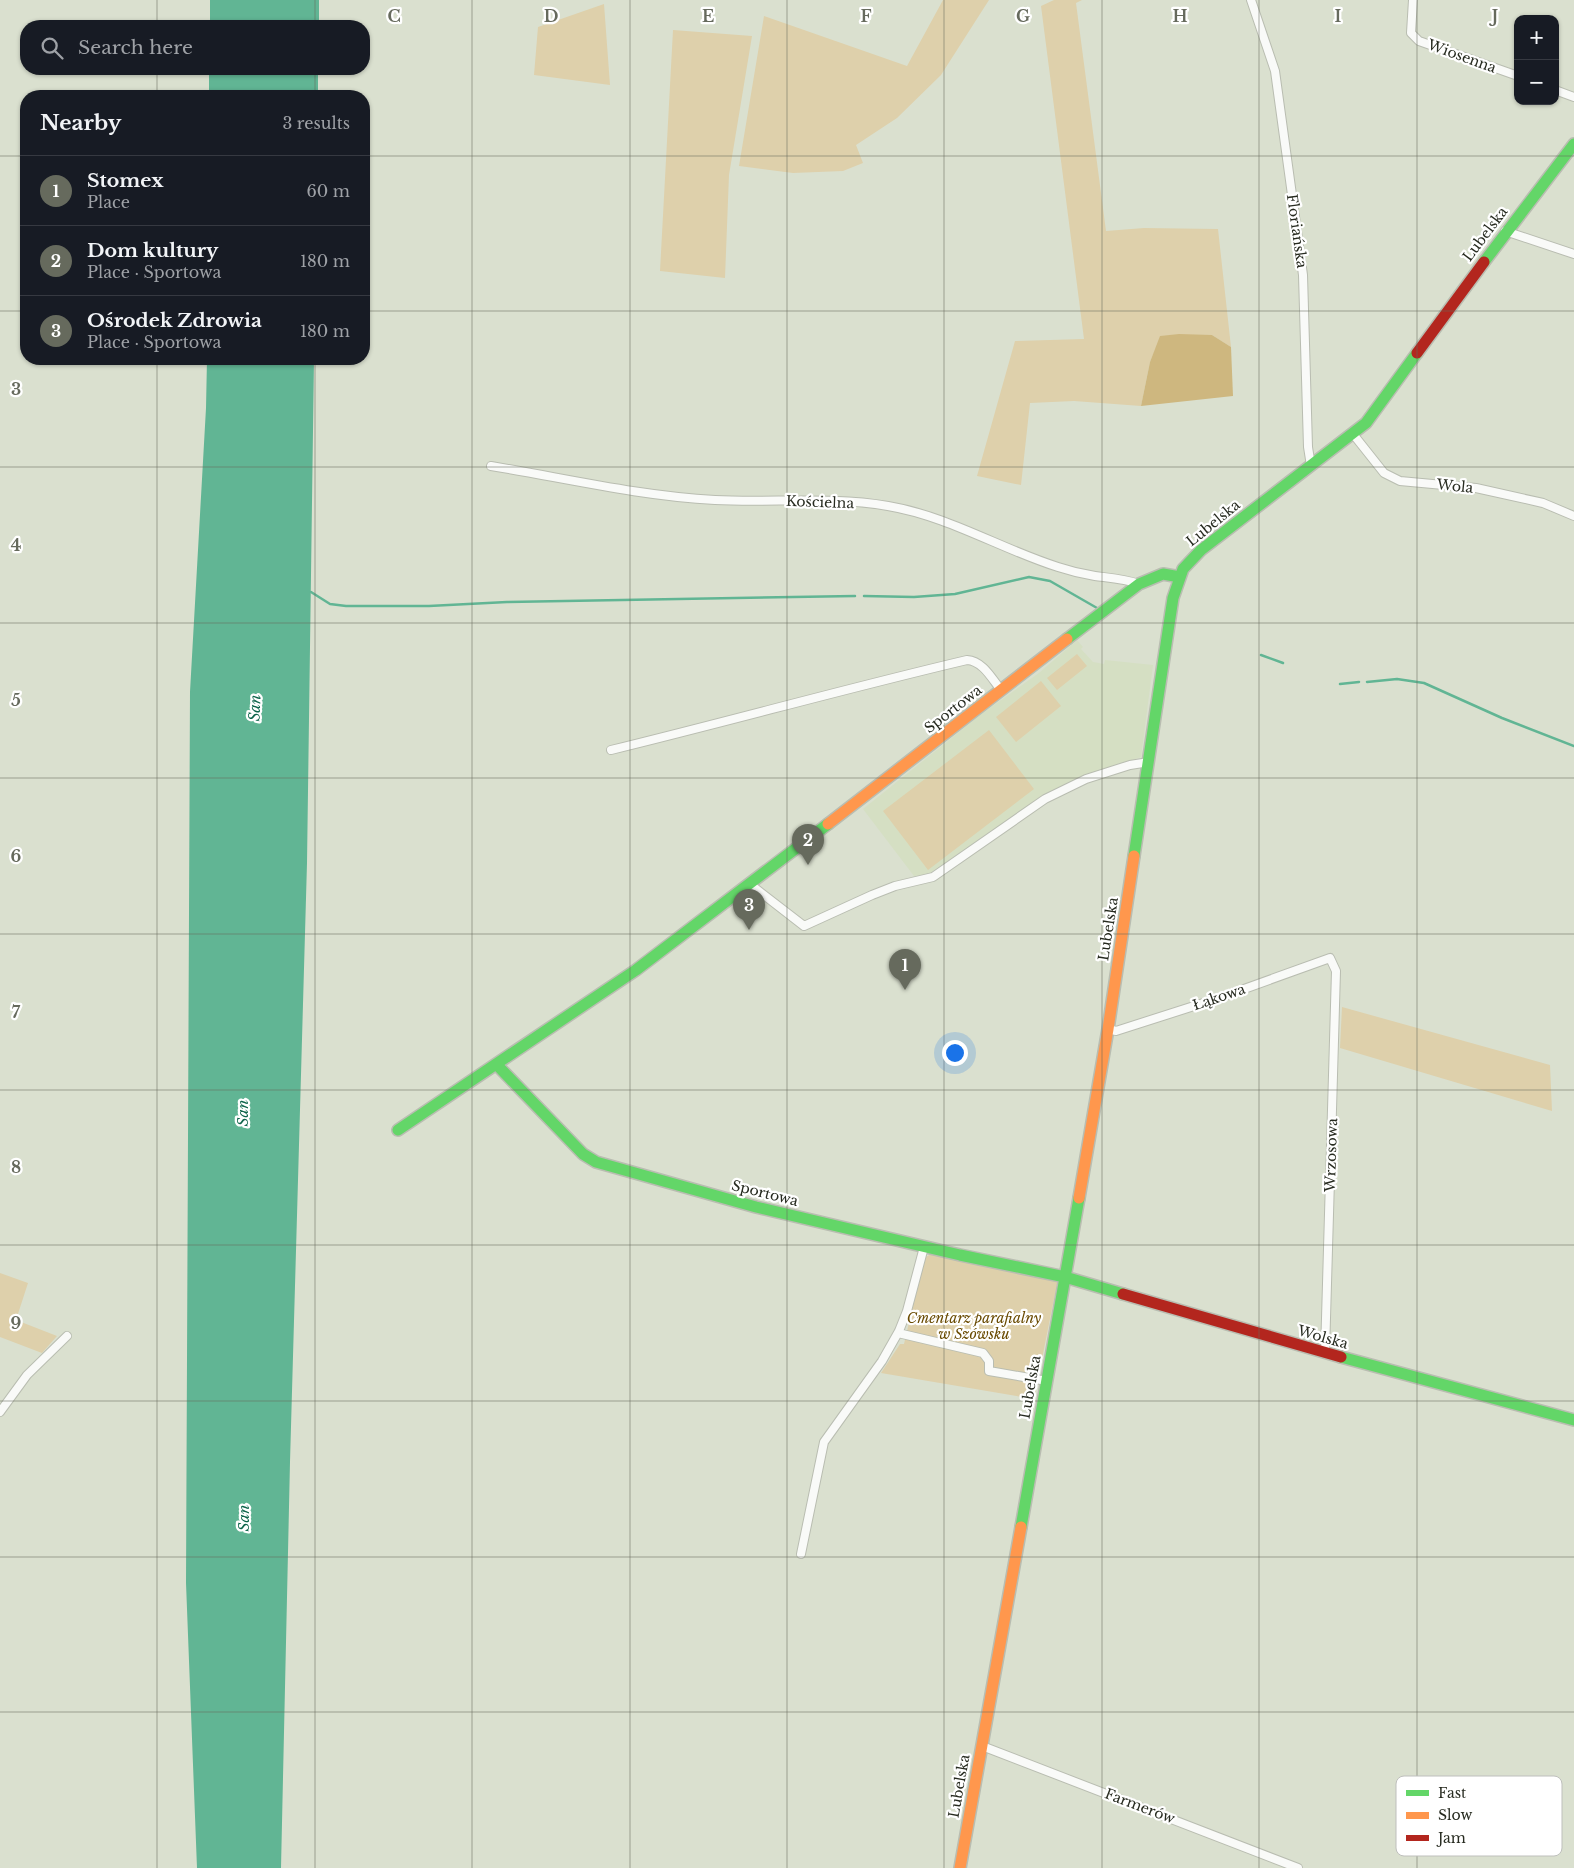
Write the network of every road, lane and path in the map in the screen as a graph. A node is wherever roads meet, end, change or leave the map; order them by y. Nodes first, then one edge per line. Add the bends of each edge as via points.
1 (1251, 0) edge
2 (1413, 0) edge
3 (1514, 75) edge
4 (1559, 91) edge
5 (1574, 97) edge
6 (1574, 144) edge
7 (1506, 231) junction
8 (1574, 254) edge
9 (1353, 434) junction
10 (491, 466) dead end
11 (1310, 466) junction
12 (1574, 516) edge
13 (1180, 577) junction
14 (1139, 584) junction
15 (1001, 690) junction
16 (611, 750) dead end
17 (1149, 762) junction
18 (751, 885) junction
19 (1330, 958) joint
20 (1108, 1029) junction
21 (496, 1064) junction
22 (398, 1130) dead end
23 (924, 1247) junction
24 (1065, 1277) junction
25 (898, 1333) junction
26 (66, 1336) dead end
27 (1325, 1353) junction
28 (1047, 1381) junction
29 (0, 1412) edge
30 (1574, 1420) edge
31 (801, 1554) dead end
32 (982, 1746) junction
33 (960, 1868) edge
34 (1298, 1868) edge

1 - 11 street, Floriańska via 1275,71 1303,275
2 - 3 street, Wiosenna via 1411,33 1419,40
4 - 5 street
6 - 7 street, Lubelska
7 - 8 street
7 - 9 street, Lubelska via 1376,410
9 - 11 street, Lubelska
9 - 12 street, Wola via 1384,473 1400,481 1476,488 1543,503
10 - 14 street, Kościelna via 644,492 714,500 887,505 922,513 1058,568
11 - 13 street, Lubelska via 1209,542 1191,559
13 - 14 street, Sportowa via 1168,573
13 - 17 street, Lubelska via 1173,598
14 - 15 street, Sportowa
15 - 16 street via 980,665 968,660
15 - 18 street, Sportowa
17 - 18 street via 1086,779 1046,799 933,877 895,886 804,926
17 - 20 street, Lubelska
18 - 21 street, Sportowa via 636,970
19 - 20 street, Łąkowa via 1116,1031
19 - 27 street, Wrzosowa via 1336,971
20 - 24 street, Lubelska
21 - 22 street, Sportowa
21 - 23 street, Sportowa via 583,1154 596,1162 756,1207
23 - 24 street, Sportowa
23 - 25 street
24 - 27 street, Wolska
24 - 28 street, Lubelska
25 - 28 street via 983,1353 989,1361 989,1371
25 - 31 street via 824,1442
26 - 29 street via 27,1375
27 - 30 street, Wolska
28 - 32 street, Lubelska
32 - 33 street, Lubelska
32 - 34 street, Farmerów

